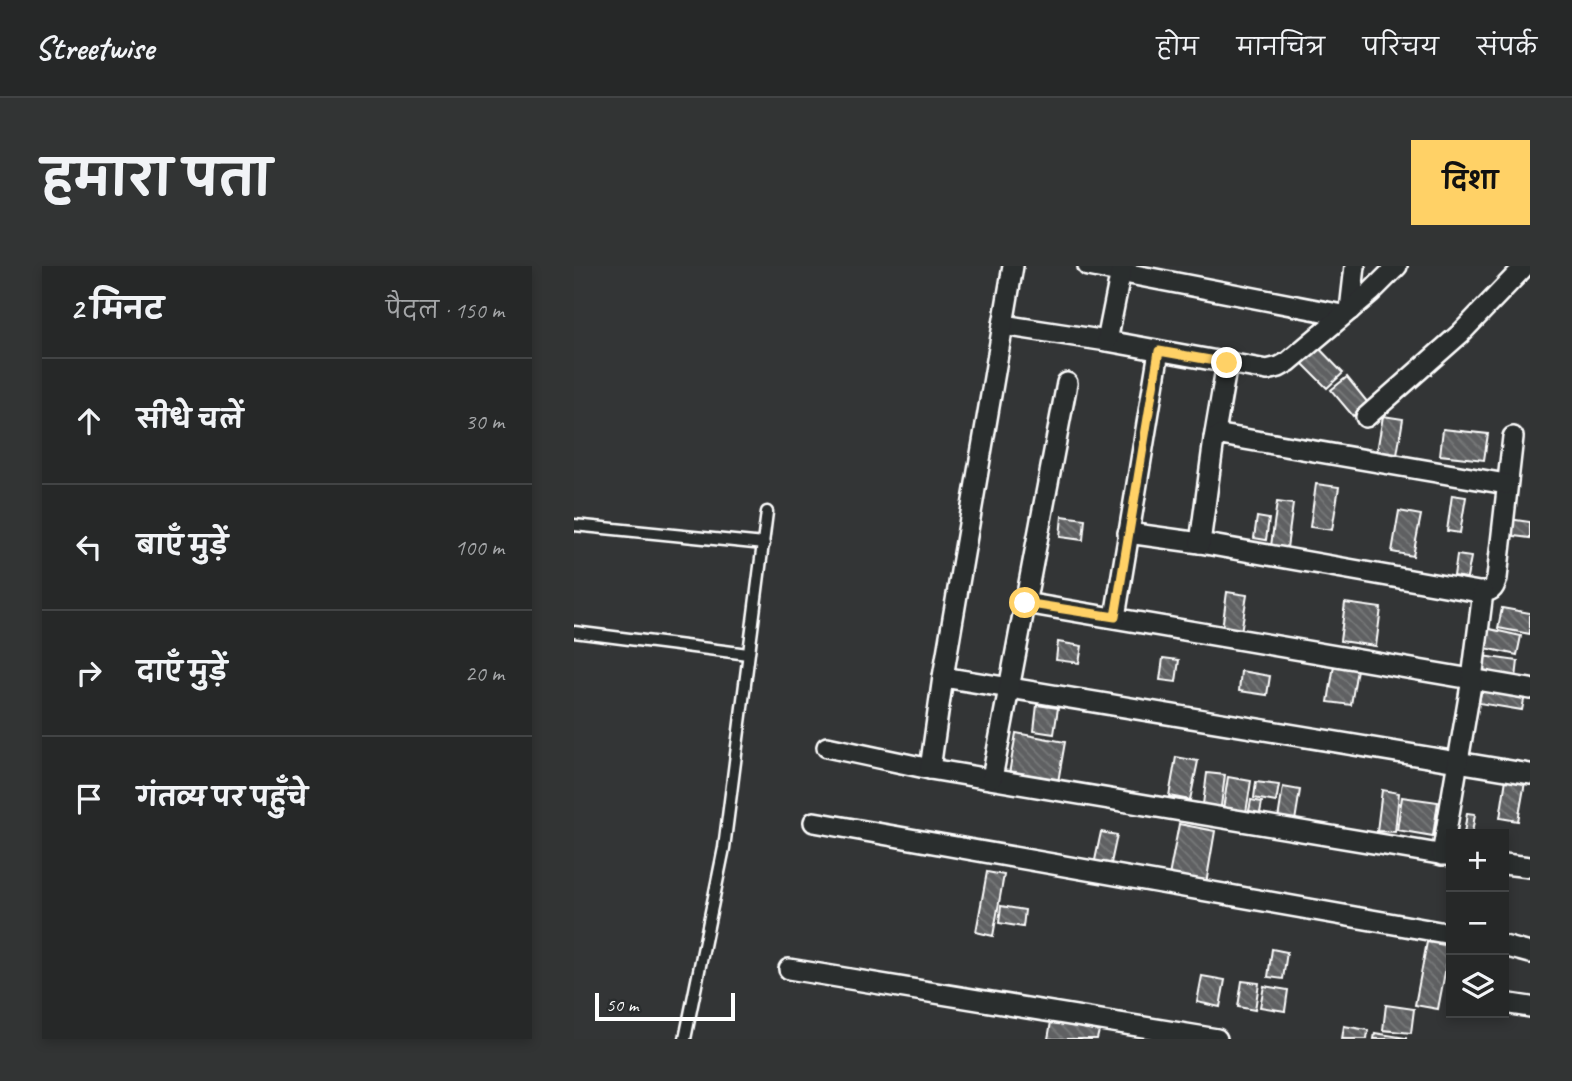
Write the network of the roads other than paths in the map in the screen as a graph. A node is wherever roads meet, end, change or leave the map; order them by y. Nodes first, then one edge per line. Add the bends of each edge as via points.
1 (1013, 266) edge
2 (1088, 266) edge
3 (1355, 266) edge
4 (1397, 266) edge
5 (1525, 266) edge
6 (1122, 269) edge
7 (1520, 284) edge
8 (1347, 312) junction
9 (1003, 325) junction
10 (1107, 341) junction
11 (1159, 351) junction
12 (1227, 363) junction
13 (1067, 383) dead end
14 (1366, 417) dead end
15 (1513, 438) dead end
16 (1214, 439) junction
17 (1506, 484) junction
18 (767, 512) dead end
19 (574, 525) edge
20 (1128, 533) junction
21 (1200, 543) junction
22 (764, 544) junction
23 (1483, 592) junction
24 (1025, 603) junction
25 (1115, 617) junction
26 (574, 632) edge
27 (748, 654) junction
28 (943, 677) junction
29 (1472, 679) junction
30 (1009, 688) junction
31 (1530, 689) edge
32 (827, 747) dead end
33 (1456, 764) junction
34 (930, 769) junction
35 (1530, 774) edge
36 (992, 778) junction
37 (814, 822) dead end
38 (1450, 829) edge
39 (1446, 855) edge
40 (1509, 865) edge
41 (1530, 867) edge
42 (1446, 933) edge
43 (1509, 947) edge
44 (1530, 953) edge
45 (789, 969) dead end
46 (1509, 1004) edge
47 (1530, 1007) edge
48 (685, 1039) edge
49 (1217, 1039) edge

1 - 9 street
2 - 6 street
3 - 8 street
4 - 8 street
5 - 7 street
6 - 8 street
6 - 10 street
7 - 14 street
8 - 12 street via 1279,367 1258,370
9 - 10 street
9 - 28 street
10 - 11 street
11 - 12 street
11 - 20 street
12 - 16 street
13 - 24 street
15 - 17 street
16 - 17 street via 1234,436
16 - 21 street
17 - 23 street via 1495,587
18 - 22 lane
19 - 22 lane
20 - 21 street
20 - 25 street
21 - 23 street
22 - 27 lane
23 - 29 street
24 - 25 street
24 - 30 street
25 - 29 street
26 - 27 lane
27 - 48 lane via 724,848
28 - 30 street
28 - 34 street
29 - 31 street
29 - 33 street
30 - 33 street
30 - 36 street
32 - 34 street
33 - 35 street
33 - 38 street
34 - 36 street
36 - 39 street
37 - 42 street
40 - 41 street
43 - 44 street
45 - 49 street
46 - 47 street

